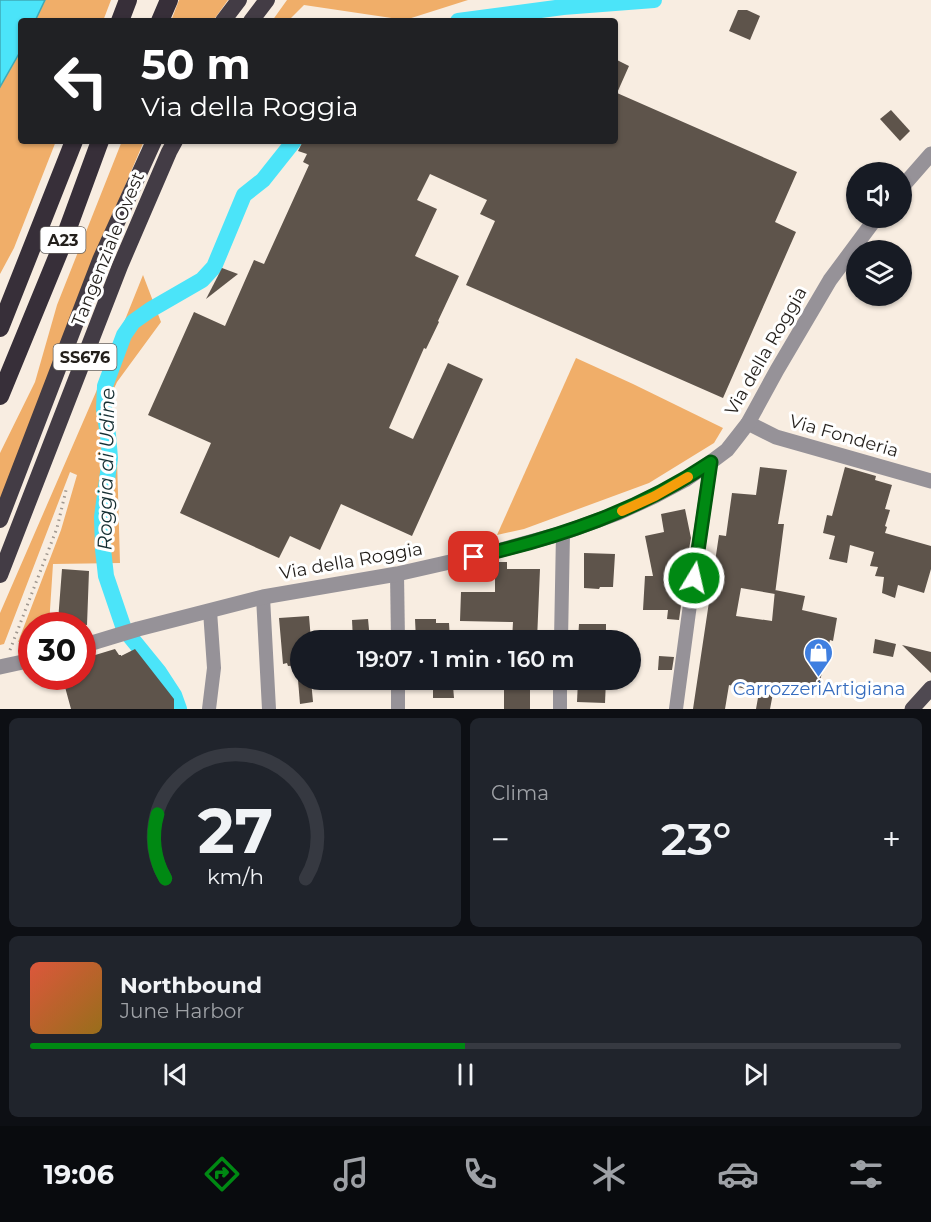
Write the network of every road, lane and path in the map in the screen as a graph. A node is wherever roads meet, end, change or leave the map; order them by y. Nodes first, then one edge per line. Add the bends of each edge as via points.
1 (128, 0) edge
2 (155, 0) edge
3 (169, 0) edge
4 (239, 0) edge
5 (267, 0) edge
6 (121, 18) edge
7 (148, 18) edge
8 (161, 18) edge
9 (225, 18) edge
10 (253, 18) edge
11 (73, 144) edge
12 (99, 144) edge
13 (153, 144) edge
14 (173, 144) edge
15 (931, 154) edge
16 (912, 176) edge
17 (869, 228) edge
18 (0, 328) edge
19 (0, 396) edge
20 (748, 423) junction
21 (711, 462) junction
22 (931, 481) edge
23 (67, 486) dead end
24 (0, 520) edge
25 (563, 533) junction
26 (398, 574) junction
27 (0, 575) edge
28 (263, 597) junction
29 (210, 611) junction
30 (398, 630) edge
31 (561, 630) edge
32 (96, 642) edge
33 (12, 643) dead end
34 (18, 663) edge
35 (0, 667) edge
36 (931, 688) edge
37 (398, 690) edge
38 (560, 690) edge
39 (209, 709) edge
40 (269, 709) edge
41 (398, 709) edge
42 (560, 709) edge
43 (676, 709) edge
44 (912, 709) edge

1 - 6 highway
2 - 7 highway
3 - 8 highway
4 - 9 highway
5 - 10 highway
11 - 18 highway, A23
12 - 19 highway, A23
13 - 24 highway, Tangenziale Ovest / SS676 via 100,260
14 - 27 highway, Tangenziale Ovest / SS676 via 120,266
15 - 16 street
17 - 20 street, Via della Roggia via 830,280
20 - 21 street, Via della Roggia via 727,450
20 - 22 street, Via Fonderia via 776,436
21 - 25 street, Via della Roggia via 655,496
21 - 43 street
23 - 33 path via 57,528
25 - 26 street, Via della Roggia
25 - 31 street
26 - 28 street, Via della Roggia
26 - 30 street
28 - 29 street, Via della Roggia
28 - 40 street
29 - 32 street, Via della Roggia
29 - 39 street via 214,668
34 - 35 street
36 - 44 main road
37 - 41 street
38 - 42 street

